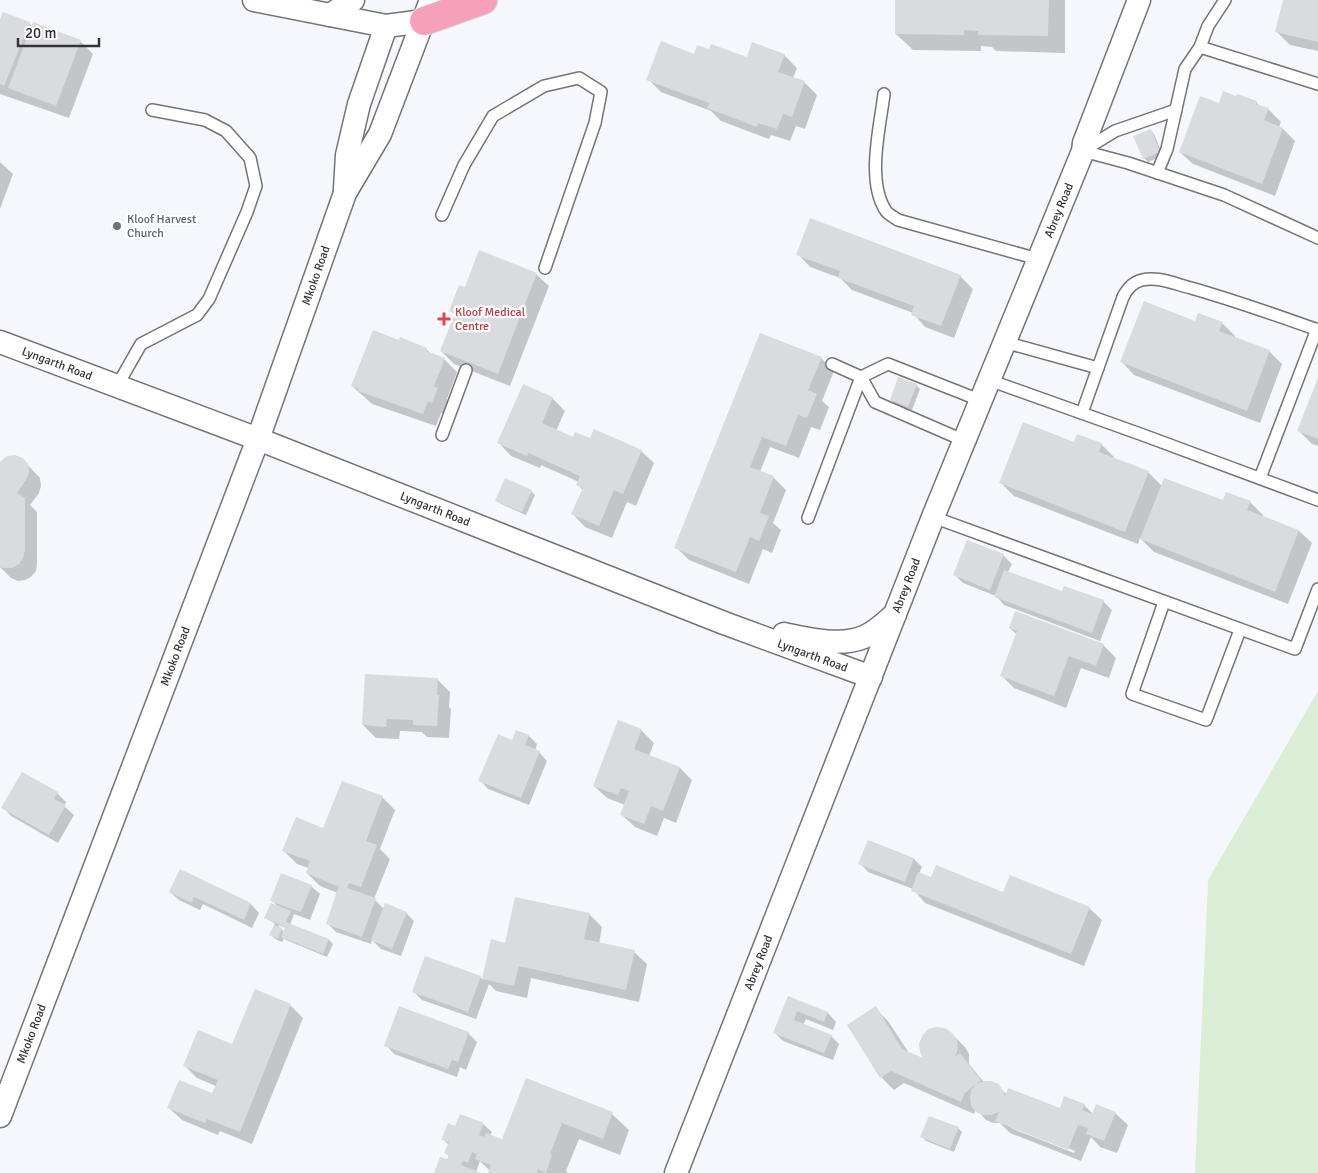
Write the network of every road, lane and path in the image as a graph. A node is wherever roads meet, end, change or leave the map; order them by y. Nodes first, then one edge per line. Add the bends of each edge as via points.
1 (254, 0) edge
2 (354, 0) edge
3 (484, 0) edge
4 (1139, 0) edge
5 (1225, 0) edge
6 (427, 10) edge
7 (330, 15) junction
8 (386, 26) junction
9 (1200, 47) junction
10 (1318, 84) edge
11 (884, 94) dead end
12 (152, 110) dead end
13 (1176, 110) junction
14 (1083, 151) junction
15 (1157, 173) junction
16 (345, 193) junction
17 (442, 215) dead end
18 (1318, 238) edge
19 (1038, 259) junction
20 (545, 268) dead end
21 (1318, 330) edge
22 (0, 342) edge
23 (1004, 342) junction
24 (832, 364) dead end
25 (1098, 368) junction
26 (466, 370) dead end
27 (861, 377) junction
28 (117, 386) junction
29 (985, 391) junction
30 (1082, 414) junction
31 (442, 435) dead end
32 (258, 439) junction
33 (965, 442) junction
34 (1260, 478) junction
35 (1318, 500) edge
36 (933, 517) junction
37 (808, 518) dead end
38 (1318, 589) edge
39 (1164, 602) junction
40 (896, 613) junction
41 (724, 623) junction
42 (1240, 630) junction
43 (871, 677) junction
44 (0, 1116) edge
45 (676, 1173) edge

1 - 7 street
2 - 7 street
3 - 6 highway
4 - 14 street, Abrey Road
5 - 9 lane via 1208,26
6 - 8 street
6 - 16 street, Mkoko Road via 380,134
7 - 8 street
8 - 16 street, Mkoko Road via 358,104 347,155
9 - 10 lane
9 - 13 lane via 1185,69
11 - 19 lane via 876,182 880,198 890,215 898,220
12 - 28 lane via 205,120 226,131 250,158 256,186 248,212 209,299 197,315 142,344
13 - 14 lane via 1115,131
13 - 15 lane via 1167,149
14 - 15 lane
14 - 19 street, Abrey Road
15 - 18 lane via 1224,195
16 - 32 street, Mkoko Road
17 - 20 lane via 464,165 493,116 544,86 580,78 601,92 595,123
19 - 23 street, Abrey Road
21 - 25 lane via 1166,281 1154,278 1140,280 1126,291
21 - 34 lane
22 - 28 street, Lyngarth Road
23 - 25 lane
23 - 29 street, Abrey Road
24 - 27 lane
25 - 30 lane
26 - 31 lane
27 - 29 lane via 888,364
27 - 33 lane via 875,402
27 - 37 lane
28 - 32 street, Lyngarth Road
29 - 30 lane
29 - 33 street, Abrey Road
30 - 34 lane
32 - 41 street, Lyngarth Road
32 - 44 street, Mkoko Road
33 - 36 street, Abrey Road
34 - 35 lane
36 - 39 lane
36 - 40 street, Abrey Road
38 - 42 lane via 1295,649
39 - 42 lane
39 - 42 lane via 1132,694 1206,720
40 - 41 street via 870,634 849,640 807,639
40 - 43 street, Abrey Road
41 - 43 street, Lyngarth Road
43 - 45 street, Abrey Road

